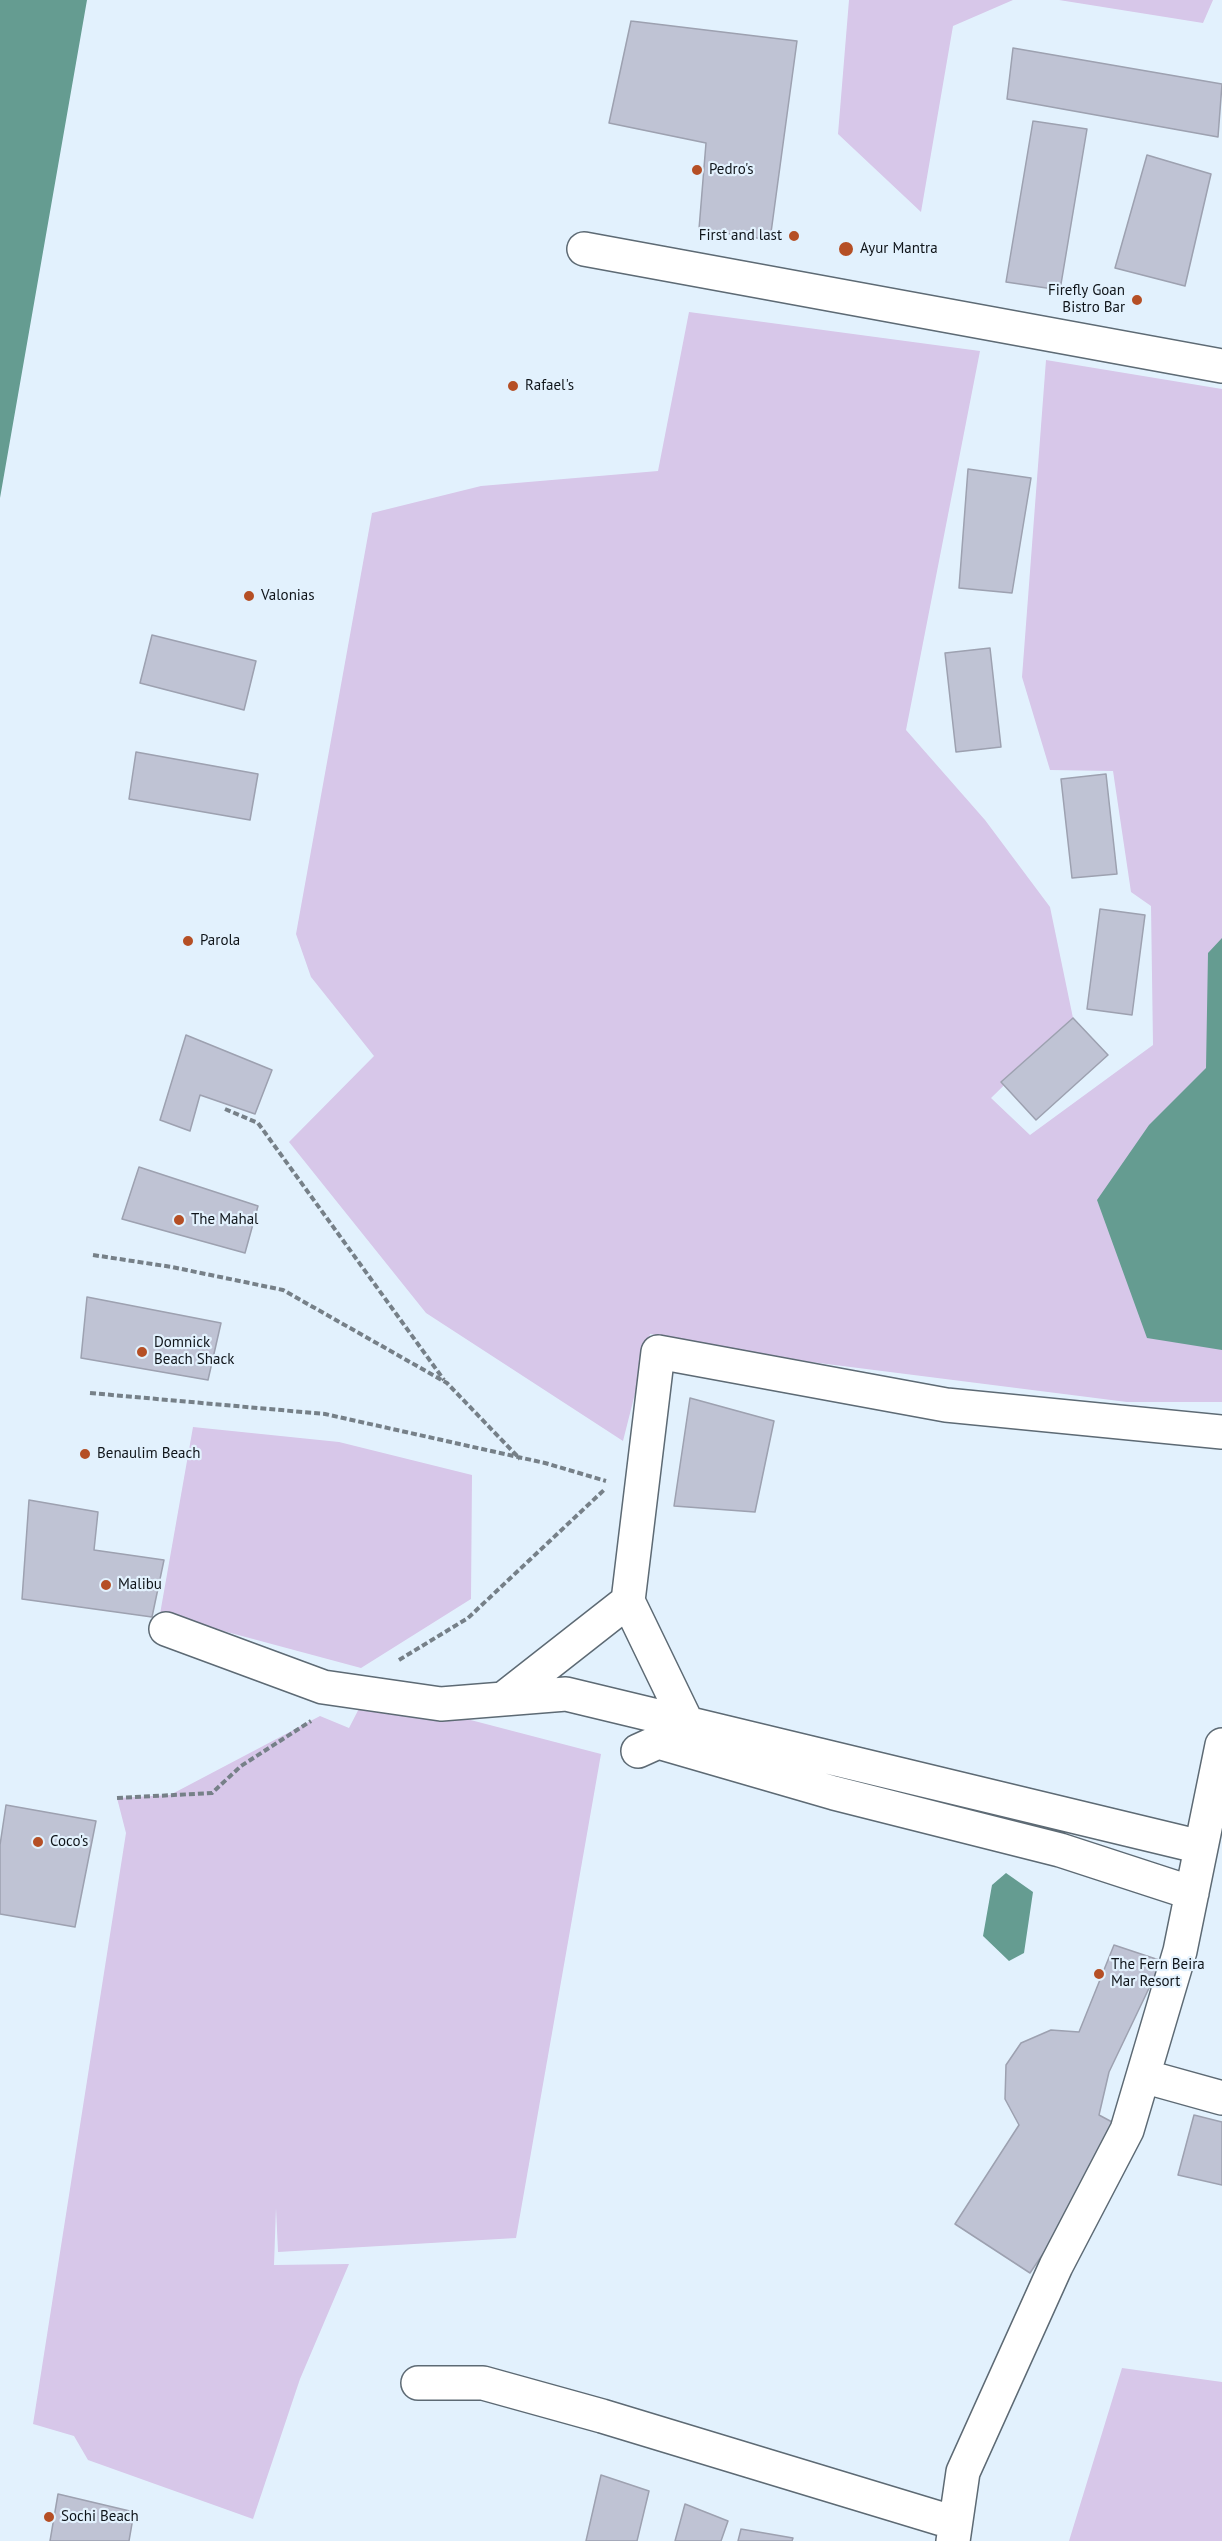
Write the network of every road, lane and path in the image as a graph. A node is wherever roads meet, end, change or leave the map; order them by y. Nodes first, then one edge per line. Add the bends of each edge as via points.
1 (584, 249) dead end
2 (1222, 366) edge
3 (225, 1109) dead end
4 (93, 1255) dead end
5 (447, 1383) junction
6 (90, 1393) dead end
7 (1222, 1432) edge
8 (520, 1459) junction
9 (628, 1601) junction
10 (166, 1629) dead end
11 (391, 1665) dead end
12 (357, 1692) junction
13 (503, 1699) junction
14 (687, 1723) junction
15 (1222, 1745) edge
16 (638, 1751) dead end
17 (117, 1798) dead end
18 (1201, 1847) junction
19 (1192, 1893) junction
20 (1143, 2076) junction
21 (1222, 2098) edge
22 (418, 2383) dead end
23 (954, 2532) edge

1 - 2 street
3 - 5 path via 258,1123
4 - 5 path via 283,1290
5 - 8 path
6 - 8 path via 325,1414
7 - 9 street via 946,1405 658,1352
8 - 11 path via 612,1482 468,1618
9 - 13 street
9 - 14 street
10 - 12 street via 323,1687
12 - 13 street via 441,1704
12 - 17 path via 241,1766 212,1793
13 - 14 street via 566,1694
14 - 18 street
15 - 18 street
16 - 19 street via 658,1742 834,1793 1060,1850
18 - 19 street
19 - 20 street via 1180,1951
20 - 21 street
20 - 23 street via 1127,2130 1056,2266 963,2472
22 - 23 street via 483,2383 602,2416

